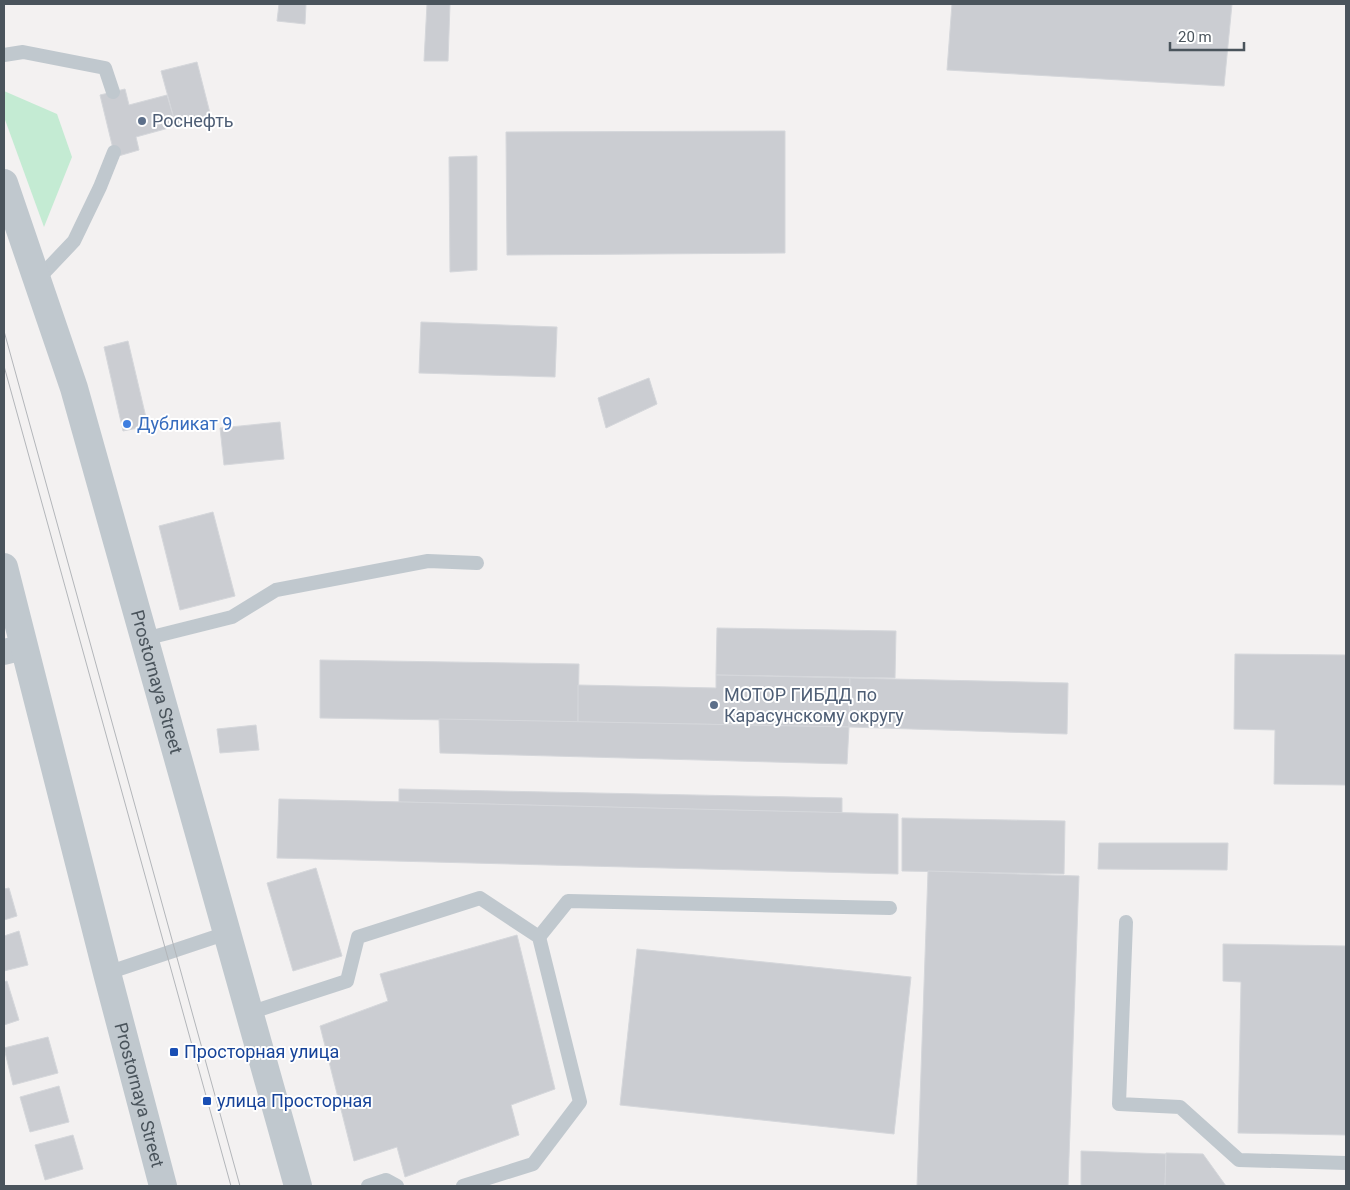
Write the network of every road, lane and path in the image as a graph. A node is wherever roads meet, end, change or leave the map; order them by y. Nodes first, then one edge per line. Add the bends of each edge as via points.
1 (4, 56) edge
2 (113, 92) dead end
3 (114, 152) dead end
4 (4, 183) edge
5 (38, 279) junction
6 (477, 563) dead end
7 (4, 567) edge
8 (144, 639) junction
9 (14, 650) edge
10 (890, 908) dead end
11 (1126, 922) dead end
12 (227, 933) junction
13 (539, 937) junction
14 (106, 972) junction
15 (249, 1013) junction
16 (1346, 1163) edge
17 (163, 1186) edge
18 (298, 1186) edge
19 (368, 1186) edge
20 (397, 1186) edge
21 (463, 1186) edge

1 - 2 lane via 23,52 105,68
3 - 5 lane via 74,241
4 - 5 street, Prostornaya Street
5 - 8 street, Prostornaya Street via 74,388
6 - 8 lane via 428,561 276,590 232,617
7 - 9 street, Prostornaya Street
8 - 12 street, Prostornaya Street
9 - 14 street, Prostornaya Street
10 - 13 lane via 568,901
11 - 16 lane via 1119,1104 1180,1107 1239,1160
12 - 14 lane
12 - 15 street, Prostornaya Street
13 - 15 lane via 480,898 358,937 347,980
13 - 21 lane via 580,1102 533,1164
14 - 17 street, Prostornaya Street
15 - 18 street, Prostornaya Street
19 - 20 lane via 386,1180

